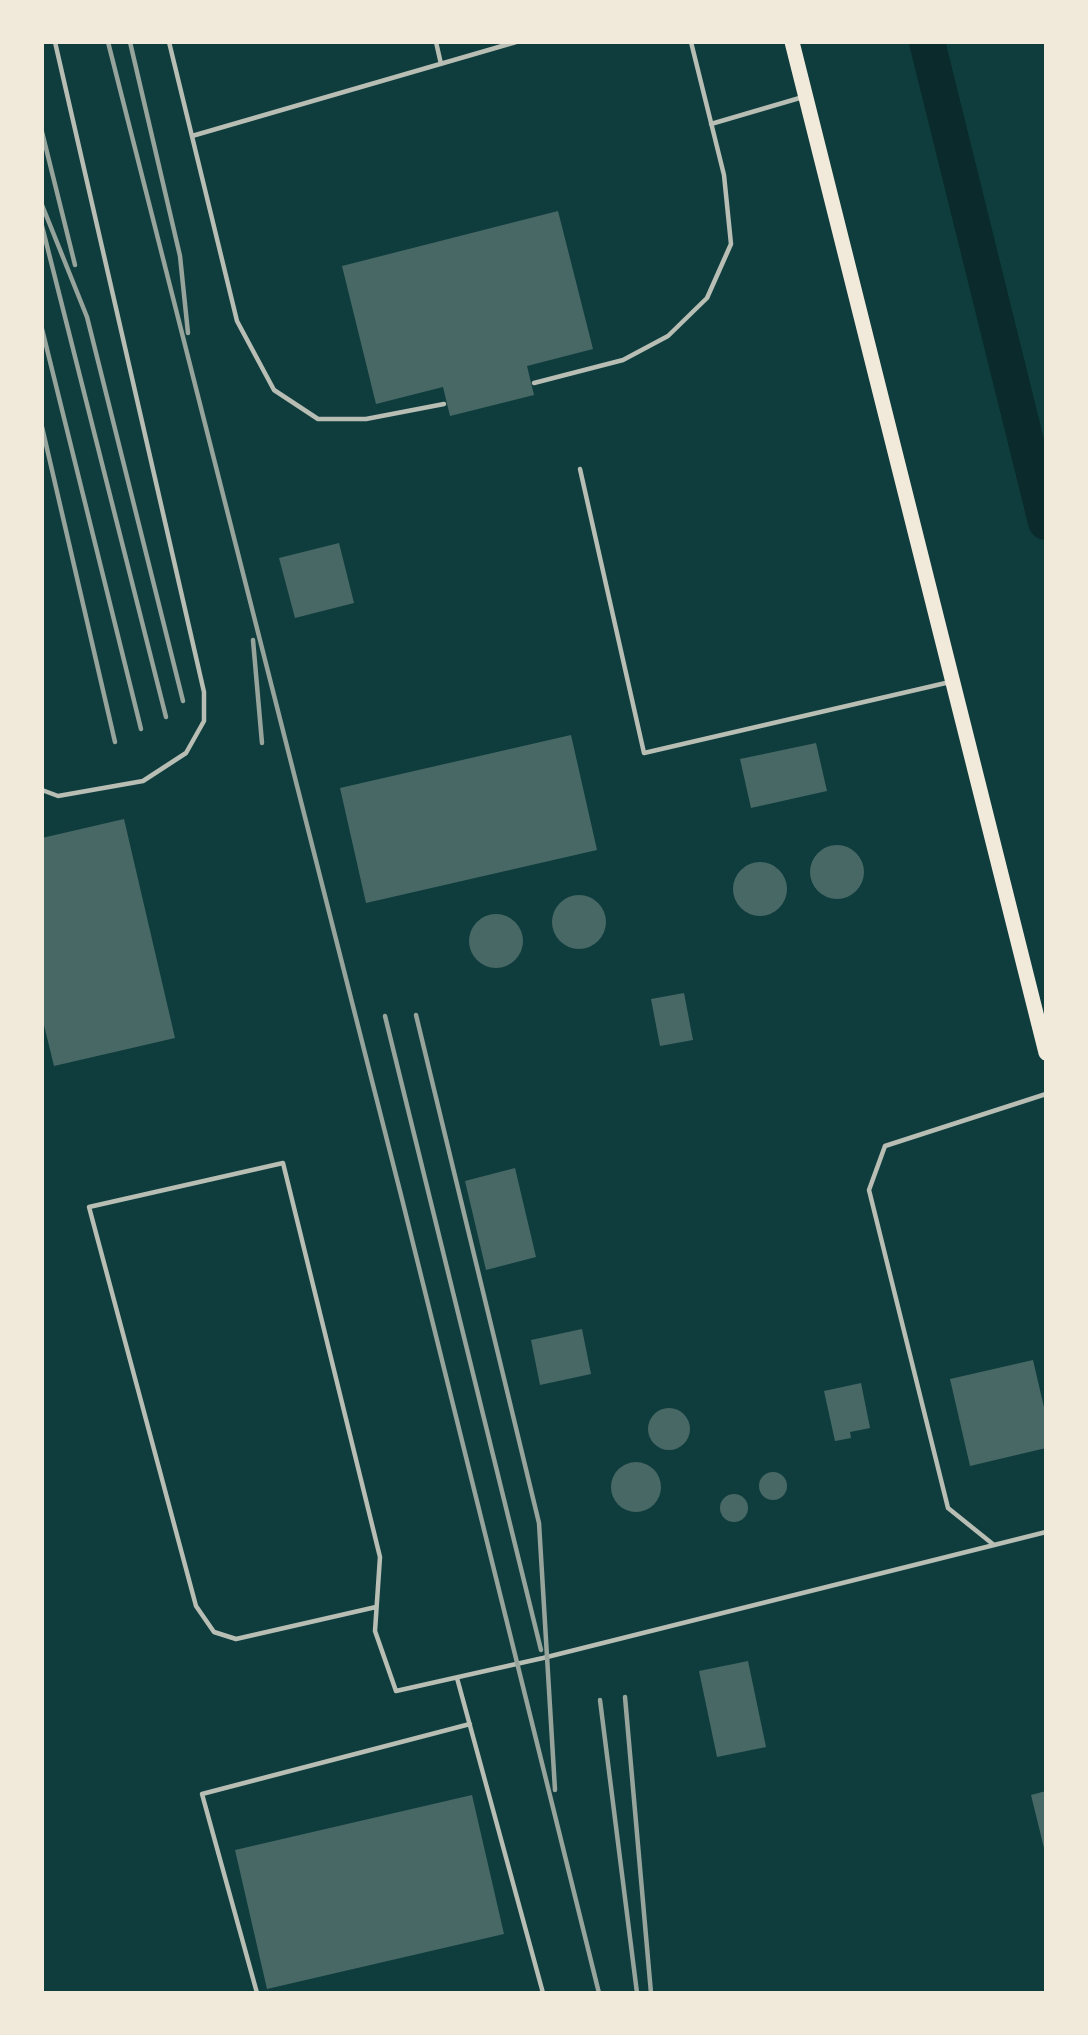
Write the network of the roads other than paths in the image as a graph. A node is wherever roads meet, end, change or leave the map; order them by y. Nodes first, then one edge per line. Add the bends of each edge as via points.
1 (55, 42) edge
2 (169, 42) edge
3 (435, 42) edge
4 (516, 42) edge
5 (691, 42) edge
6 (792, 42) edge
7 (441, 64) junction
8 (806, 96) junction
9 (711, 123) junction
10 (192, 136) junction
11 (534, 383) dead end
12 (444, 404) dead end
13 (579, 469) dead end
14 (953, 681) junction
15 (42, 790) edge
16 (1046, 1053) edge
17 (1046, 1094) edge
18 (1046, 1532) edge
19 (994, 1545) junction
20 (376, 1607) junction
21 (457, 1678) junction
22 (470, 1724) junction
23 (257, 1993) edge
24 (543, 1993) edge

1 - 15 lane via 204,692 204,721 186,753 143,781 58,796
2 - 10 lane
3 - 7 lane
4 - 7 lane
5 - 9 lane
6 - 8 main road
7 - 10 lane
8 - 9 lane
8 - 14 main road
9 - 11 lane via 724,175 731,244 707,298 668,336 623,360
10 - 12 lane via 237,321 274,390 318,419 366,419
13 - 14 lane via 644,753
14 - 16 main road
17 - 19 lane via 885,1146 869,1190 948,1508
18 - 19 lane
19 - 21 lane
20 - 20 lane via 380,1557 283,1163 89,1207 196,1606 214,1632 236,1639
20 - 21 lane via 375,1631 396,1692
21 - 22 lane
22 - 23 lane via 202,1794
22 - 24 lane

